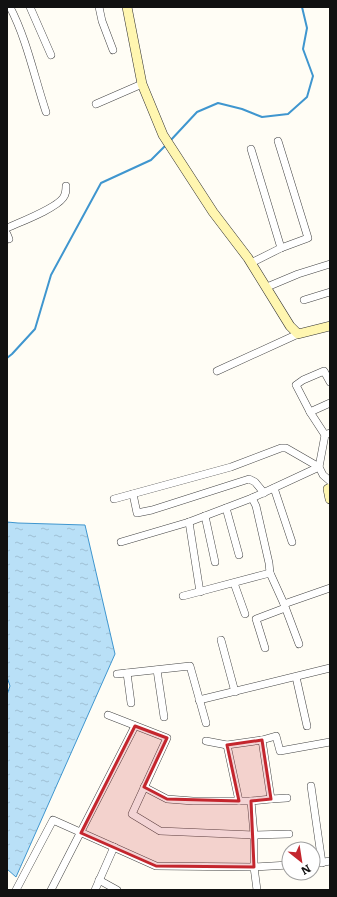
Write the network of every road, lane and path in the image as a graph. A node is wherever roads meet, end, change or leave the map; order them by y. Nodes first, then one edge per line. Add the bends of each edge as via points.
1 (10, 7) edge
2 (30, 7) edge
3 (99, 7) edge
4 (127, 7) edge
5 (113, 50) dead end
6 (51, 55) dead end
7 (142, 84) junction
8 (96, 104) dead end
9 (46, 112) dead end
10 (278, 141) dead end
11 (251, 149) dead end
12 (66, 186) dead end
13 (7, 228) edge
14 (281, 248) junction
15 (251, 263) junction
16 (330, 264) edge
17 (267, 287) junction
18 (330, 292) edge
19 (304, 300) dead end
20 (330, 326) edge
21 (298, 334) junction
22 (217, 372) dead end
23 (330, 382) edge
24 (330, 404) edge
25 (310, 412) junction
26 (328, 434) edge
27 (319, 467) junction
28 (330, 481) edge
29 (274, 488) junction
30 (330, 488) edge
31 (264, 493) junction
32 (133, 494) junction
33 (252, 498) junction
34 (114, 499) dead end
35 (330, 499) edge
36 (226, 508) junction
37 (205, 516) junction
38 (189, 522) junction
39 (121, 542) dead end
40 (292, 542) dead end
41 (239, 555) dead end
42 (215, 562) dead end
43 (270, 573) junction
44 (234, 583) junction
45 (330, 588) edge
46 (200, 592) junction
47 (183, 596) dead end
48 (284, 606) junction
49 (245, 614) dead end
50 (221, 640) dead end
51 (299, 644) dead end
52 (265, 648) dead end
53 (330, 668) edge
54 (157, 670) junction
55 (127, 673) junction
56 (117, 674) dead end
57 (296, 677) junction
58 (235, 692) junction
59 (199, 700) junction
60 (132, 703) dead end
61 (108, 715) dead end
62 (164, 717) dead end
63 (206, 723) dead end
64 (135, 726) junction
65 (307, 726) dead end
66 (262, 740) junction
67 (206, 741) dead end
68 (330, 742) edge
69 (227, 745) junction
70 (311, 786) dead end
71 (144, 787) junction
72 (287, 798) dead end
73 (272, 800) junction
74 (239, 801) junction
75 (252, 801) junction
76 (82, 833) junction
77 (289, 834) dead end
78 (254, 835) junction
79 (114, 847) junction
80 (330, 861) edge
81 (322, 863) joint
82 (281, 865) edge
83 (254, 867) junction
84 (99, 880) junction
85 (16, 890) edge
86 (51, 890) edge
87 (95, 890) edge
88 (118, 890) edge
89 (258, 890) edge

1 - 9 street via 19,23
2 - 6 street
3 - 5 street
4 - 7 street
7 - 8 street
7 - 15 street via 163,135 213,212
10 - 14 street via 308,238
11 - 14 street
12 - 13 street via 63,199 56,205
14 - 15 street
15 - 17 street
16 - 17 street
17 - 21 street via 290,326
18 - 19 street
20 - 21 street
21 - 22 street
23 - 25 street via 324,371 296,385
24 - 25 street
25 - 26 street
26 - 27 street
27 - 28 street
27 - 29 street
27 - 32 street via 286,448 281,448 231,466
29 - 31 street
29 - 40 street
30 - 35 street
31 - 32 street via 256,482 248,480 137,513
31 - 33 street
32 - 34 street
33 - 36 street
33 - 43 street via 256,506
36 - 37 street
36 - 41 street
37 - 38 street
37 - 42 street
38 - 39 street
38 - 46 street
43 - 44 street
43 - 48 street
44 - 46 street
44 - 49 street
45 - 48 street
46 - 47 street
48 - 51 street
48 - 52 street via 256,619
50 - 58 street
53 - 57 street
54 - 55 street
54 - 59 street via 190,666
54 - 62 street
55 - 56 street
55 - 60 street
57 - 58 street
57 - 65 street
58 - 59 street
59 - 63 street
61 - 64 street
64 - 71 street via 167,738
64 - 76 street
66 - 68 street via 276,736 280,751
66 - 69 street
66 - 73 street
67 - 69 street
69 - 74 street
70 - 81 street
71 - 74 street via 167,799
71 - 78 street via 132,814 160,831
72 - 73 street
73 - 75 street
74 - 75 street
75 - 78 street
76 - 79 street
76 - 85 street via 53,820
76 - 86 street
77 - 78 street
78 - 83 street
79 - 83 street via 156,866
79 - 84 street
80 - 81 street
82 - 83 street
83 - 89 street
84 - 87 street
84 - 88 street

